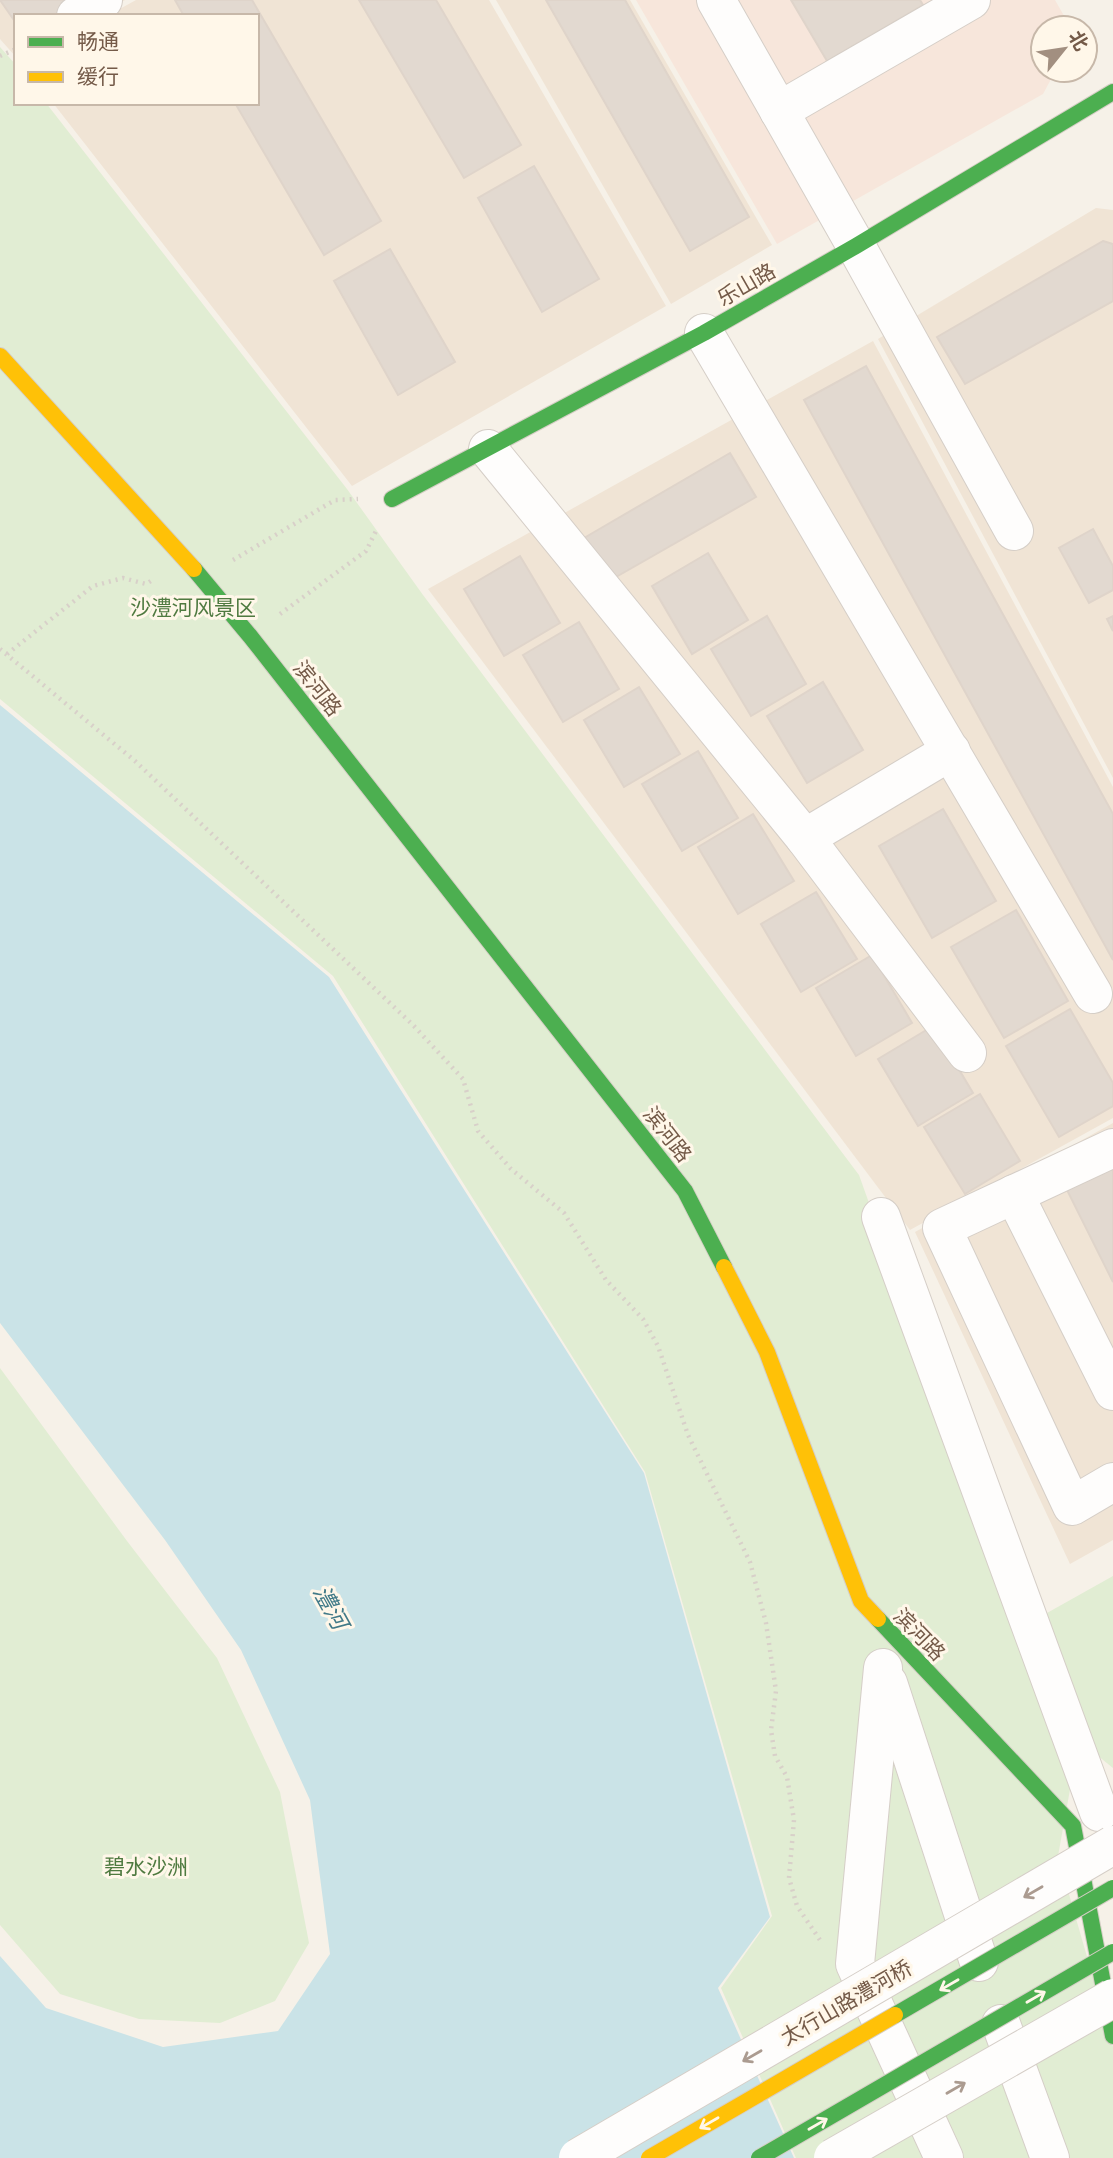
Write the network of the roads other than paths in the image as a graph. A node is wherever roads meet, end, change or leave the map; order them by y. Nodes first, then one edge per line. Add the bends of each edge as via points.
1 (103, 0) edge
2 (716, 0) edge
3 (971, 0) edge
4 (79, 14) edge
5 (1113, 92) edge
6 (779, 111) junction
7 (856, 246) junction
8 (704, 332) junction
9 (0, 356) edge
10 (488, 449) junction
11 (392, 499) road end
12 (1014, 531) dead end
13 (951, 751) junction
14 (805, 838) junction
15 (1093, 994) dead end
16 (967, 1053) dead end
17 (1113, 1148) edge
18 (1014, 1195) junction
19 (881, 1217) dead end
20 (1113, 1391) edge
21 (1113, 1482) edge
22 (861, 1601) junction
23 (883, 1668) junction
24 (1099, 1822) edge
25 (1113, 1888) edge
26 (969, 1930) junction
27 (1113, 1952) edge
28 (981, 1966) junction
29 (1111, 2015) edge
30 (999, 2019) junction
31 (1012, 2055) junction
32 (578, 2158) edge
33 (649, 2158) edge
34 (759, 2158) edge
35 (833, 2158) edge
36 (944, 2158) edge
37 (1050, 2158) edge

1 - 4 street
2 - 6 street
3 - 6 street
5 - 7 street, 乐山路
6 - 7 street
7 - 8 street, 乐山路
7 - 12 street
8 - 10 street, 乐山路
8 - 13 street
9 - 22 street, 滨河路 via 250,636 685,1191 767,1352
10 - 11 street, 乐山路
10 - 14 street
13 - 14 street
13 - 15 street
14 - 16 street
17 - 18 street
18 - 20 street
18 - 21 street via 942,1228 1072,1506
19 - 24 street
22 - 23 street
22 - 24 street, 滨河路
23 - 26 street
23 - 36 street via 855,1964
24 -> 26 street, 太行山路澧河桥, bridge
24 - 29 street
25 - 28 street, 太行山路澧河桥, bridge
26 - 28 street
26 -> 32 street, 太行山路澧河桥, bridge
30 -> 27 street, bridge
28 -> 33 street, 太行山路澧河桥, bridge
29 - 31 street, bridge
30 - 31 street
34 -> 30 street, bridge
35 -> 31 street, bridge
31 - 37 street

